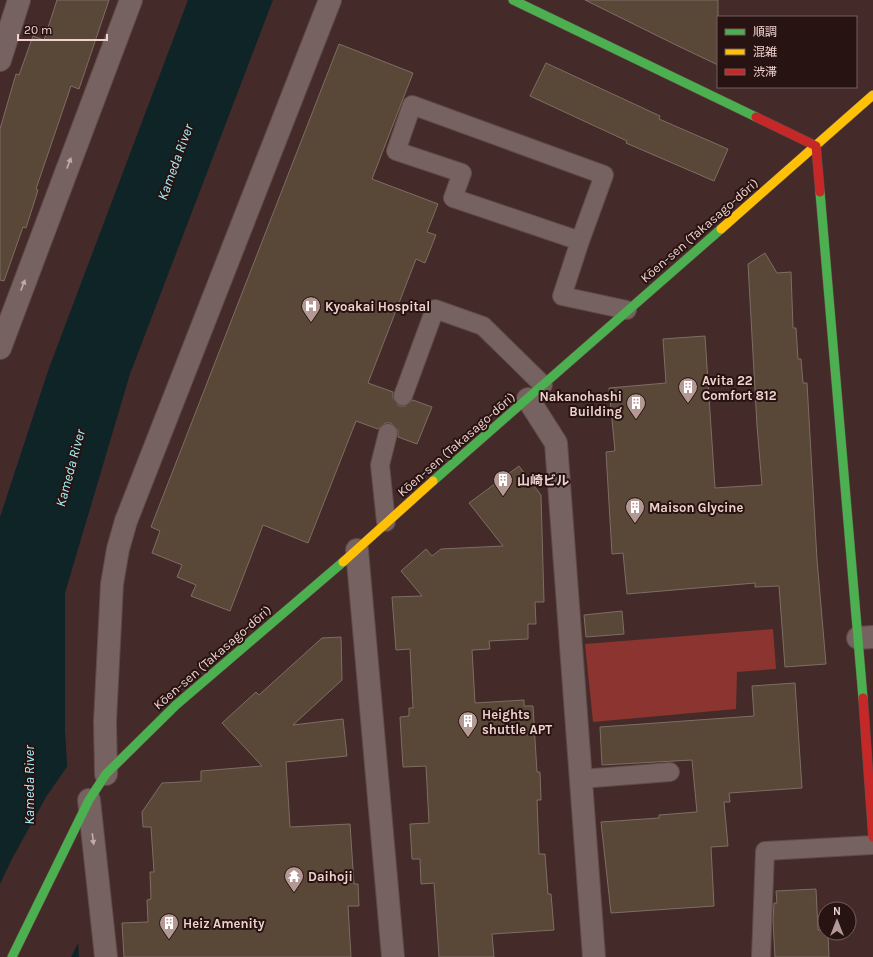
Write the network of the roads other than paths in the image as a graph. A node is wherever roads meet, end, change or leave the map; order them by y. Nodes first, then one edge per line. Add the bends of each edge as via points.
1 (19, 0) edge
2 (131, 0) edge
3 (330, 0) edge
4 (513, 0) edge
5 (0, 60) edge
6 (873, 95) edge
7 (816, 146) junction
8 (580, 241) junction
9 (7, 305) edge
10 (627, 310) junction
11 (0, 348) edge
12 (536, 392) junction
13 (403, 396) dead end
14 (388, 433) dead end
15 (386, 522) junction
16 (357, 550) junction
17 (866, 637) edge
18 (670, 772) dead end
19 (106, 774) junction
20 (581, 779) junction
21 (89, 800) junction
22 (873, 837) edge
23 (873, 845) edge
24 (12, 957) edge
25 (106, 957) edge
26 (393, 957) edge
27 (594, 957) edge
28 (761, 957) edge

1 - 5 street
9 -> 2 street
3 - 19 street via 126,521 112,584 105,721
4 - 7 street
6 - 7 street, Kōen-sen (Takasago-dōri)
7 - 10 street, Kōen-sen (Takasago-dōri)
7 - 17 street
8 - 8 lane via 604,175 412,105 396,151 462,173 453,198
8 - 10 lane via 562,296
9 - 11 street
10 - 12 street, Kōen-sen (Takasago-dōri)
12 - 13 lane via 483,326 435,309
12 - 15 street, Kōen-sen (Takasago-dōri)
12 - 20 street via 556,443
14 - 15 lane via 380,465
15 - 16 street, Kōen-sen (Takasago-dōri)
16 - 19 street, Kōen-sen (Takasago-dōri) via 176,705
16 - 26 street
17 - 22 street
18 - 20 lane
19 - 21 street, Kōen-sen (Takasago-dōri)
20 - 27 street
21 - 24 street, Kōen-sen (Takasago-dōri)
21 -> 25 street
23 - 28 lane via 765,851

